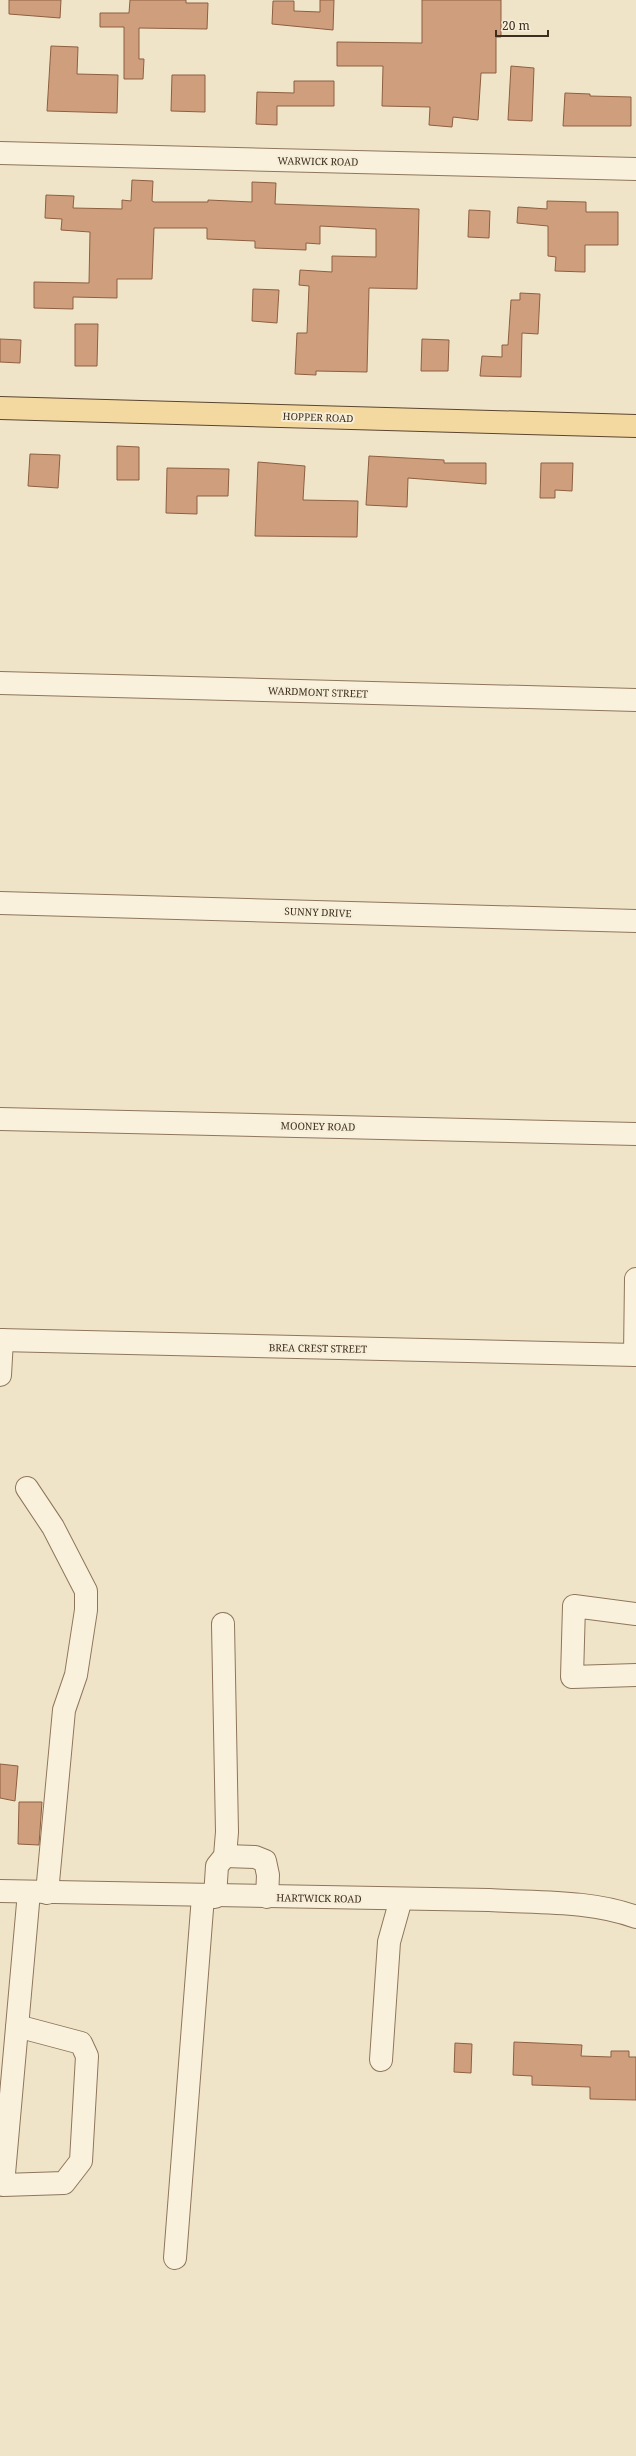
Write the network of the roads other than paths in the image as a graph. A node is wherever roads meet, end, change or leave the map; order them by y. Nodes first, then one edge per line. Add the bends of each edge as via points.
1 (0, 153) edge
2 (636, 169) edge
3 (0, 408) edge
4 (636, 426) edge
5 (0, 683) edge
6 (636, 700) edge
7 (0, 902) edge
8 (636, 921) edge
9 (0, 1119) edge
10 (636, 1134) edge
11 (636, 1279) edge
12 (1, 1340) edge
13 (636, 1355) edge
14 (0, 1375) edge
15 (27, 1488) dead end
16 (636, 1614) edge
17 (223, 1624) dead end
18 (636, 1676) edge
19 (225, 1856) junction
20 (0, 1891) edge
21 (38, 1892) junction
22 (208, 1896) junction
23 (267, 1897) junction
24 (401, 1899) junction
25 (636, 1917) edge
26 (17, 2026) junction
27 (382, 2060) dead end
28 (175, 2258) dead end

1 - 2 street, WARWICK ROAD
3 - 4 main road, HOPPER ROAD
5 - 6 street, WARDMONT STREET
7 - 8 street, SUNNY DRIVE
9 - 10 street, MOONEY ROAD
11 - 13 street
12 - 13 street, BREA CREST STREET
12 - 14 street
15 - 21 street via 53,1527 86,1591 86,1610 76,1675 64,1710
16 - 18 street via 574,1606 572,1677
17 - 19 street
19 - 22 street via 217,1866
19 - 23 street via 255,1857 265,1861 268,1875
20 - 21 street, HARTWICK ROAD
21 - 22 street, HARTWICK ROAD
21 - 26 street
22 - 23 street, HARTWICK ROAD
22 - 28 street
23 - 24 street, HARTWICK ROAD
24 - 25 street, HARTWICK ROAD via 567,1904
24 - 27 street via 389,1942
26 - 26 street via 2,2185 64,2183 81,2161 87,2056 81,2043

